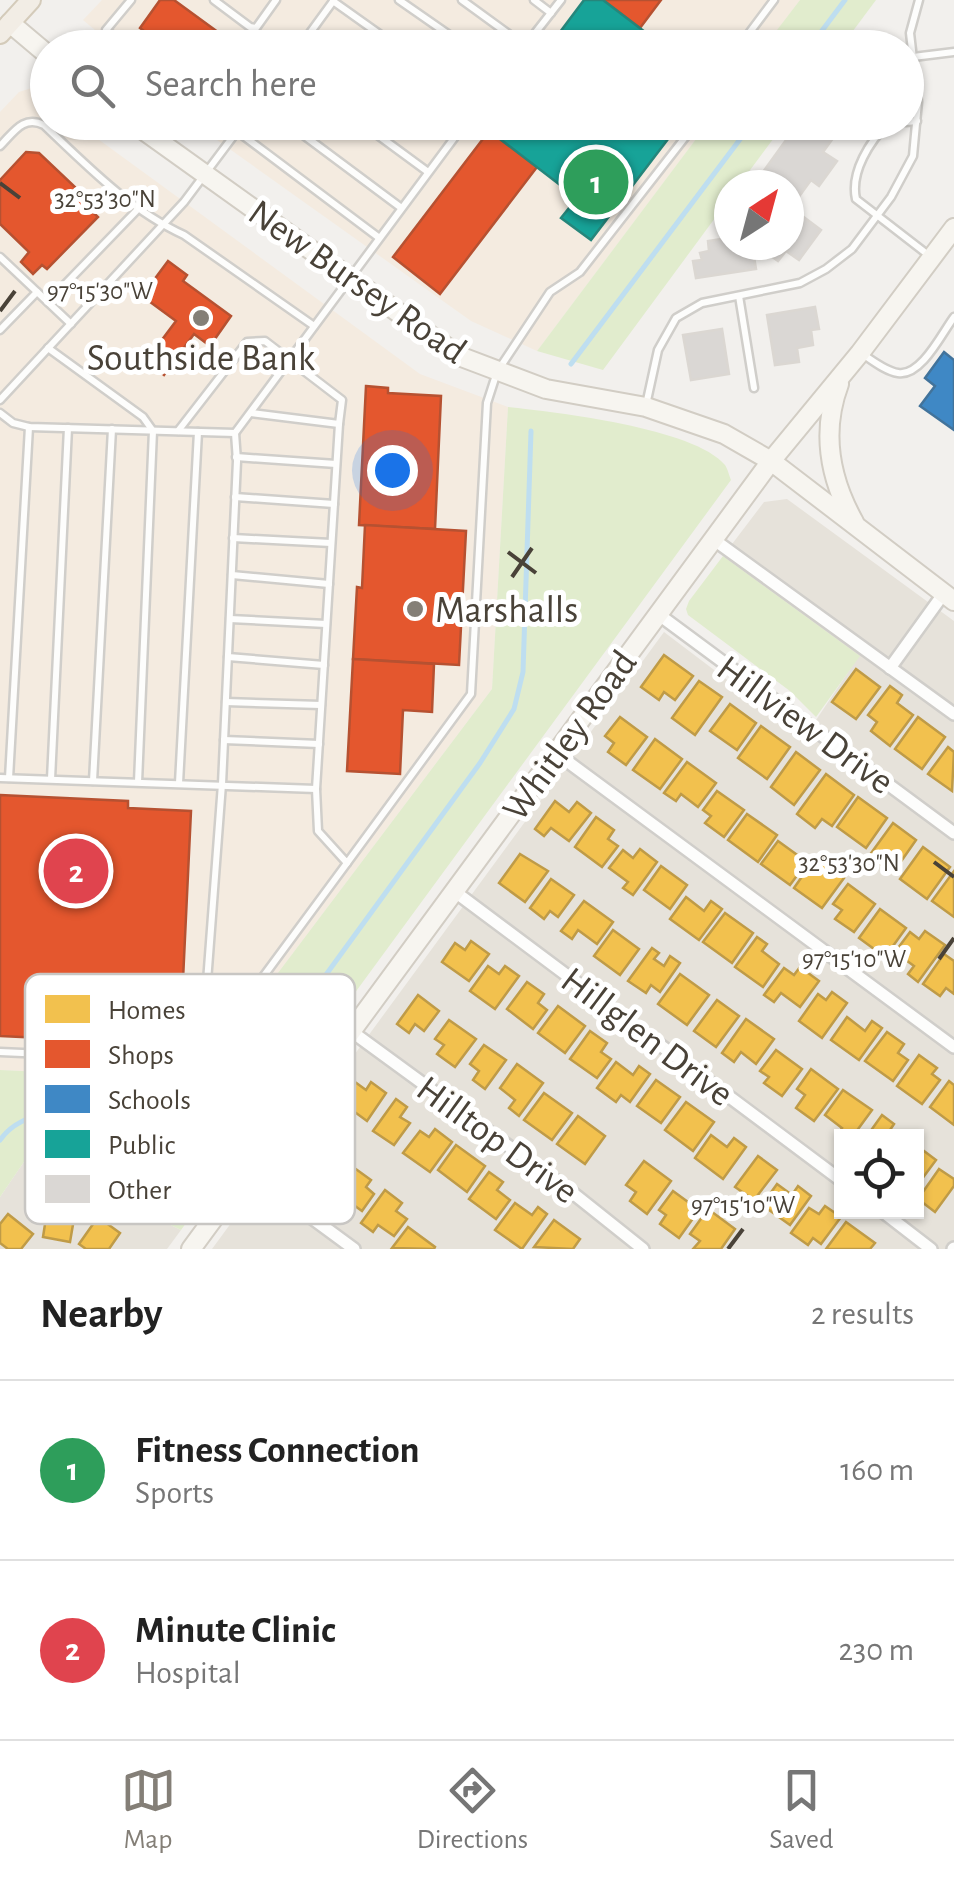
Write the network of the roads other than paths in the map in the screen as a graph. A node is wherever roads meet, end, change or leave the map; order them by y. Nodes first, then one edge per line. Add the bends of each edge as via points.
1 (31, 0) edge
2 (131, 0) edge
3 (214, 0) edge
4 (276, 0) edge
5 (333, 0) edge
6 (399, 0) edge
7 (462, 0) edge
8 (534, 0) edge
9 (561, 0) edge
10 (774, 0) edge
11 (919, 0) edge
12 (551, 12) junction
13 (5, 29) edge
14 (106, 30) edge
15 (312, 30) edge
16 (374, 30) edge
17 (442, 30) edge
18 (502, 30) edge
19 (538, 30) edge
20 (752, 30) edge
21 (911, 30) edge
22 (30, 44) edge
23 (954, 52) edge
24 (924, 56) edge
25 (30, 122) edge
26 (59, 140) edge
27 (157, 140) edge
28 (231, 140) edge
29 (248, 140) edge
30 (310, 140) edge
31 (384, 140) edge
32 (453, 140) edge
33 (682, 140) edge
34 (873, 140) edge
35 (914, 140) edge
36 (0, 146) edge
37 (428, 172) junction
38 (205, 175) junction
39 (140, 207) junction
40 (400, 208) junction
41 (877, 216) junction
42 (163, 225) junction
43 (954, 228) edge
44 (378, 238) junction
45 (0, 258) edge
46 (932, 258) junction
47 (348, 278) junction
48 (37, 292) junction
49 (740, 296) junction
50 (48, 302) junction
51 (954, 317) edge
52 (71, 324) junction
53 (314, 326) junction
54 (0, 330) edge
55 (48, 348) junction
56 (860, 353) junction
57 (290, 359) junction
58 (497, 372) junction
59 (844, 374) junction
60 (754, 388) dead end
61 (0, 400) edge
62 (646, 406) junction
63 (0, 413) edge
64 (251, 413) junction
65 (338, 424) junction
66 (29, 427) junction
67 (68, 428) junction
68 (112, 430) junction
69 (153, 431) junction
70 (178, 431) junction
71 (198, 432) junction
72 (235, 433) junction
73 (236, 457) junction
74 (770, 461) junction
75 (336, 464) junction
76 (235, 497) junction
77 (334, 504) junction
78 (860, 531) junction
79 (234, 538) junction
80 (713, 539) junction
81 (331, 543) junction
82 (232, 575) junction
83 (329, 584) junction
84 (949, 597) edge
85 (658, 614) junction
86 (230, 619) junction
87 (326, 624) junction
88 (228, 657) junction
89 (324, 665) junction
90 (890, 668) junction
91 (226, 702) junction
92 (321, 706) junction
93 (954, 714) edge
94 (224, 740) junction
95 (319, 744) junction
96 (556, 753) junction
97 (4, 778) edge
98 (51, 779) junction
99 (93, 781) junction
100 (138, 782) junction
101 (179, 783) junction
102 (222, 784) junction
103 (316, 789) junction
104 (954, 833) edge
105 (346, 862) junction
106 (454, 891) junction
107 (208, 974) edge
108 (264, 974) edge
109 (355, 1027) edge
110 (355, 1033) edge
111 (954, 1048) edge
112 (0, 1052) edge
113 (25, 1053) edge
114 (834, 1174) edge
115 (892, 1219) edge
116 (209, 1224) edge
117 (320, 1224) edge
118 (191, 1249) edge
119 (354, 1249) edge
120 (643, 1249) edge
121 (931, 1249) edge

1 - 13 main road
2 - 14 lane
3 - 4 lane via 256,28
5 - 15 lane
5 - 16 lane
6 - 17 lane
7 - 18 lane
8 - 12 lane
9 - 12 lane
10 - 20 lane
11 - 21 lane
12 - 19 lane
13 - 22 street
23 - 24 lane
25 - 36 lane
26 - 39 lane
27 - 38 street, New Bursey Road
28 - 38 lane
29 - 44 lane
30 - 40 lane
31 - 37 lane
32 - 37 lane
33 - 58 lane via 580,272 550,292
34 - 41 lane via 852,184 856,199
35 - 41 lane via 912,156
37 - 40 lane
38 - 42 lane
38 - 47 street, New Bursey Road
39 - 42 lane
39 - 50 lane
40 - 44 lane
41 - 46 lane
41 - 49 lane via 826,270
42 - 52 lane
42 - 53 lane
43 - 46 street, Whitley Road
44 - 47 lane
45 - 48 lane
46 - 56 street, Whitley Road
47 - 53 lane
47 - 58 street, New Bursey Road via 445,348
48 - 50 lane
48 - 54 lane
49 - 60 lane
49 - 62 lane via 676,318 658,350
50 - 52 lane
51 - 56 lane via 916,368 904,374
52 - 55 lane
53 - 57 lane
55 - 61 lane
55 - 69 lane via 144,416
56 - 59 street, Whitley Road
57 - 64 lane
57 - 65 lane via 342,400
57 - 70 lane via 265,341 247,342
58 - 62 street, New Bursey Road via 546,390
58 - 105 lane via 487,403 470,694
59 - 74 street, Whitley Road
59 - 78 street via 830,423 831,466
62 - 74 street, New Bursey Road via 724,434
63 - 66 lane
64 - 65 lane
64 - 72 lane
65 - 75 lane
66 - 67 lane
66 - 97 lane
67 - 68 lane
67 - 98 lane
68 - 69 lane
68 - 99 lane
69 - 70 lane
69 - 100 lane
70 - 71 lane
71 - 72 lane
71 - 101 lane
72 - 73 lane
73 - 75 lane
73 - 76 lane
74 - 78 street, New Bursey Road
74 - 80 street, Whitley Road
75 - 77 lane
76 - 77 lane
76 - 79 lane
77 - 81 lane
78 - 84 street, New Bursey Road
79 - 81 lane
79 - 82 lane
80 - 85 street, Whitley Road
80 - 90 street
81 - 83 lane
82 - 83 lane
82 - 86 lane
83 - 87 lane
84 - 90 street
85 - 96 street, Whitley Road
85 - 104 street, Hillview Drive
86 - 87 lane
86 - 88 lane
87 - 89 lane
88 - 89 lane
88 - 91 lane
89 - 92 lane
90 - 93 street
91 - 92 lane
91 - 94 lane
92 - 95 lane
94 - 95 lane
94 - 102 lane
95 - 103 lane
96 - 106 street, Whitley Road
96 - 111 street
97 - 98 lane
98 - 99 lane
99 - 100 lane
100 - 101 lane
101 - 102 lane
102 - 103 lane
102 - 107 lane
103 - 105 lane via 318,830
105 - 108 lane
106 - 109 street, Whitley Road
106 - 114 street, Hillglen Drive
110 - 120 street, Hilltop Drive
112 - 113 lane
115 - 121 street
116 - 118 street, Whitley Road
117 - 119 street

